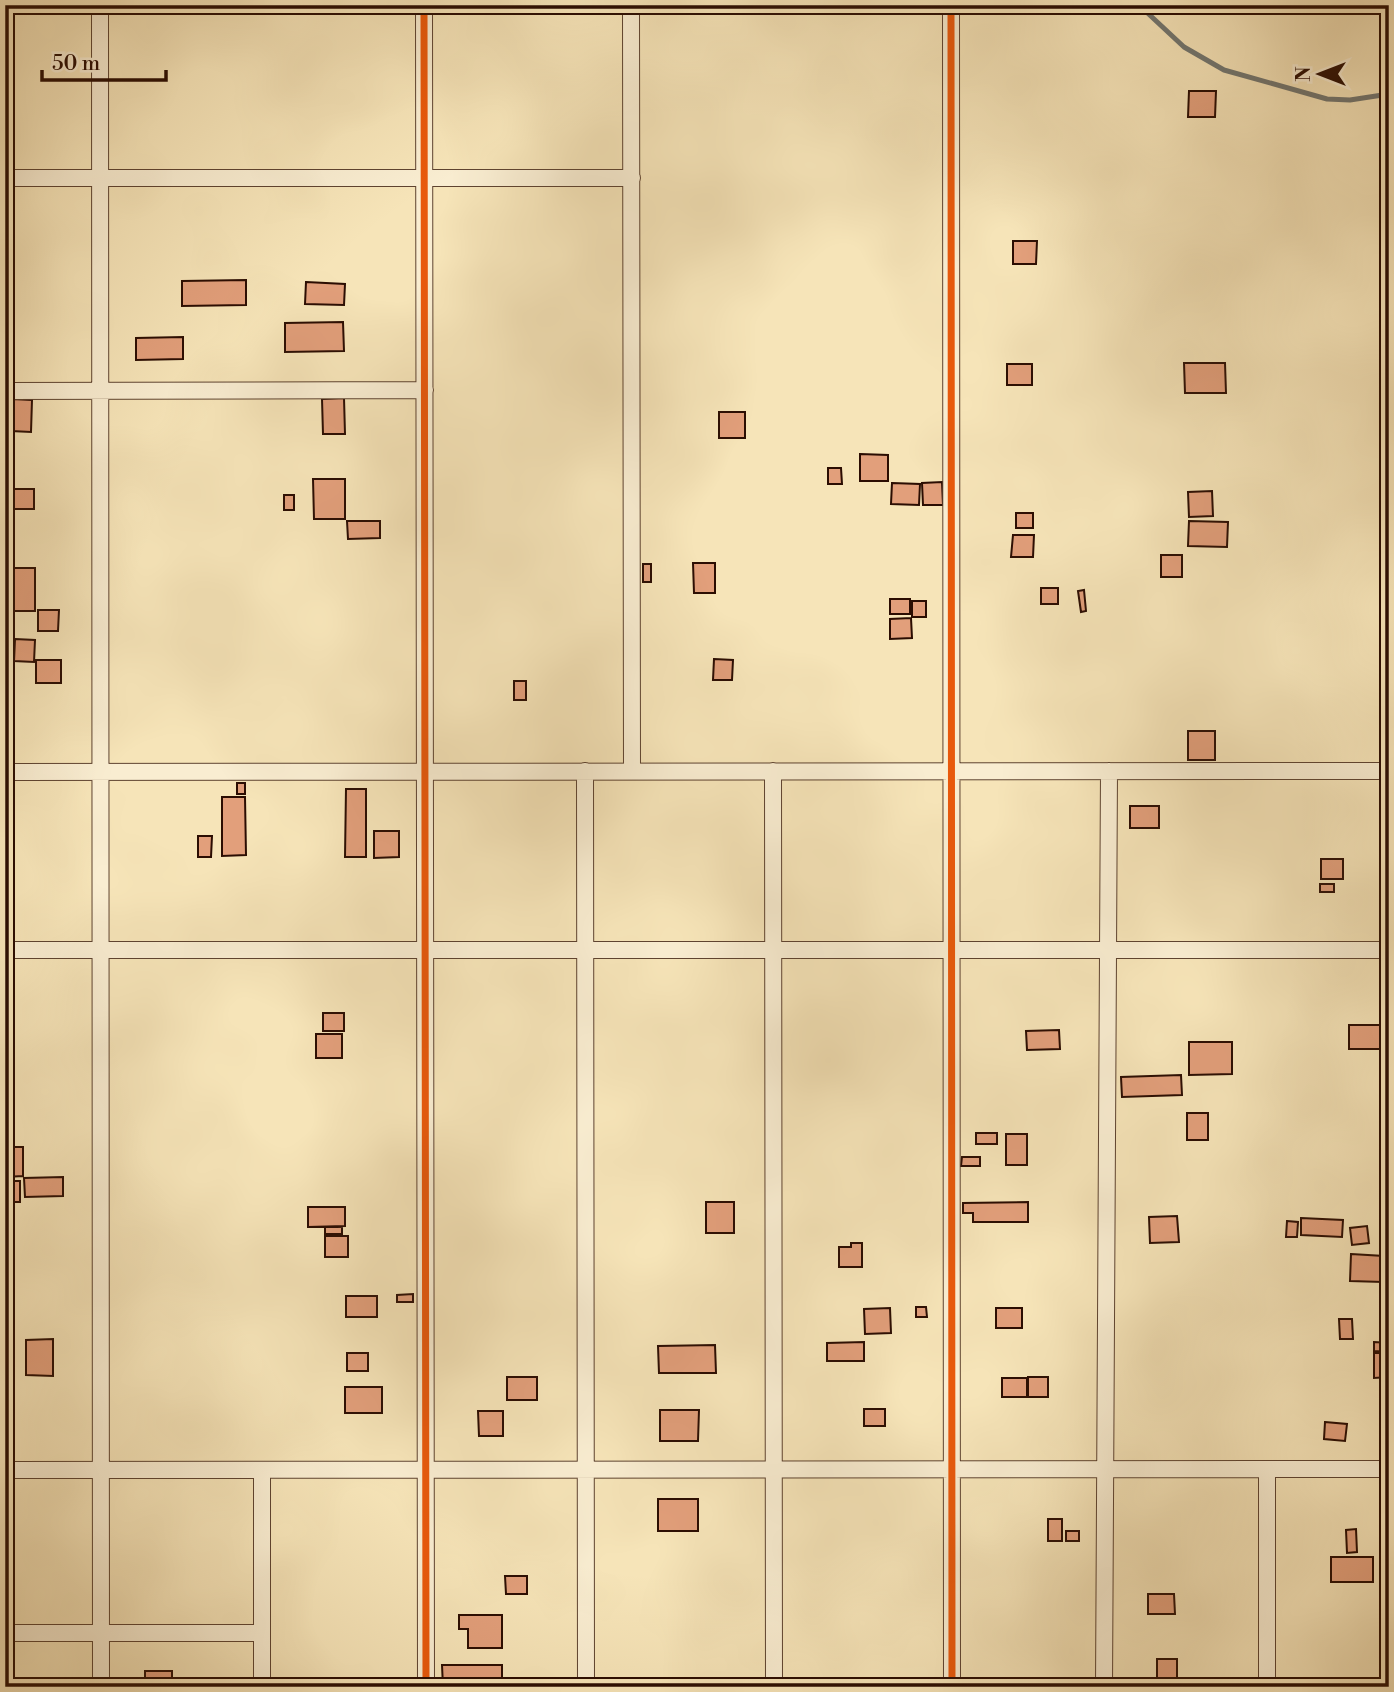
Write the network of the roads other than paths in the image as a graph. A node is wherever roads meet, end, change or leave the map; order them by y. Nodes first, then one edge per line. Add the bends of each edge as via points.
1 (100, 5) edge
2 (424, 5) edge
3 (631, 5) edge
4 (951, 5) edge
5 (5, 178) edge
6 (100, 178) junction
7 (425, 178) junction
8 (632, 178) junction
9 (425, 390) junction
10 (5, 391) edge
11 (100, 391) junction
12 (425, 771) junction
13 (585, 771) junction
14 (632, 771) junction
15 (773, 771) junction
16 (951, 771) junction
17 (1110, 771) junction
18 (1389, 771) edge
19 (5, 772) edge
20 (100, 772) junction
21 (5, 950) edge
22 (100, 950) junction
23 (425, 950) junction
24 (585, 950) junction
25 (774, 950) junction
26 (951, 950) junction
27 (1108, 950) junction
28 (1389, 950) edge
29 (425, 1469) junction
30 (586, 1469) junction
31 (774, 1469) junction
32 (952, 1469) junction
33 (1105, 1469) junction
34 (1267, 1469) junction
35 (1389, 1469) edge
36 (5, 1470) edge
37 (101, 1470) junction
38 (262, 1470) junction
39 (5, 1633) edge
40 (101, 1633) junction
41 (262, 1633) junction
42 (101, 1687) edge
43 (262, 1687) edge
44 (426, 1687) edge
45 (586, 1687) edge
46 (774, 1687) edge
47 (952, 1687) edge
48 (1104, 1687) edge
49 (1267, 1687) edge

1 - 6 street
2 - 7 street
3 - 8 street
4 - 16 street
5 - 6 street
6 - 7 street
6 - 11 street
7 - 8 street
7 - 9 street
8 - 14 street
9 - 11 street
9 - 12 street
10 - 11 street
11 - 20 street
12 - 13 street
12 - 20 street
12 - 23 street
13 - 14 street
13 - 24 street
14 - 15 street
15 - 16 street
15 - 25 street
16 - 17 street
16 - 26 street
17 - 18 street
17 - 27 street
19 - 20 street
20 - 22 street
21 - 22 street
22 - 23 street
22 - 37 street
23 - 24 street
23 - 29 street
24 - 25 street
24 - 30 street
25 - 26 street
25 - 31 street
26 - 27 street
26 - 32 street
27 - 28 street
27 - 33 street
29 - 30 street
29 - 38 street
29 - 44 street
30 - 31 street
30 - 45 street
31 - 32 street
31 - 46 street
32 - 33 street
32 - 47 street
33 - 34 street
33 - 48 street
34 - 35 street
34 - 49 street
36 - 37 street
37 - 38 street
37 - 40 street
38 - 41 street
39 - 40 street
40 - 41 street
40 - 42 street
41 - 43 street

